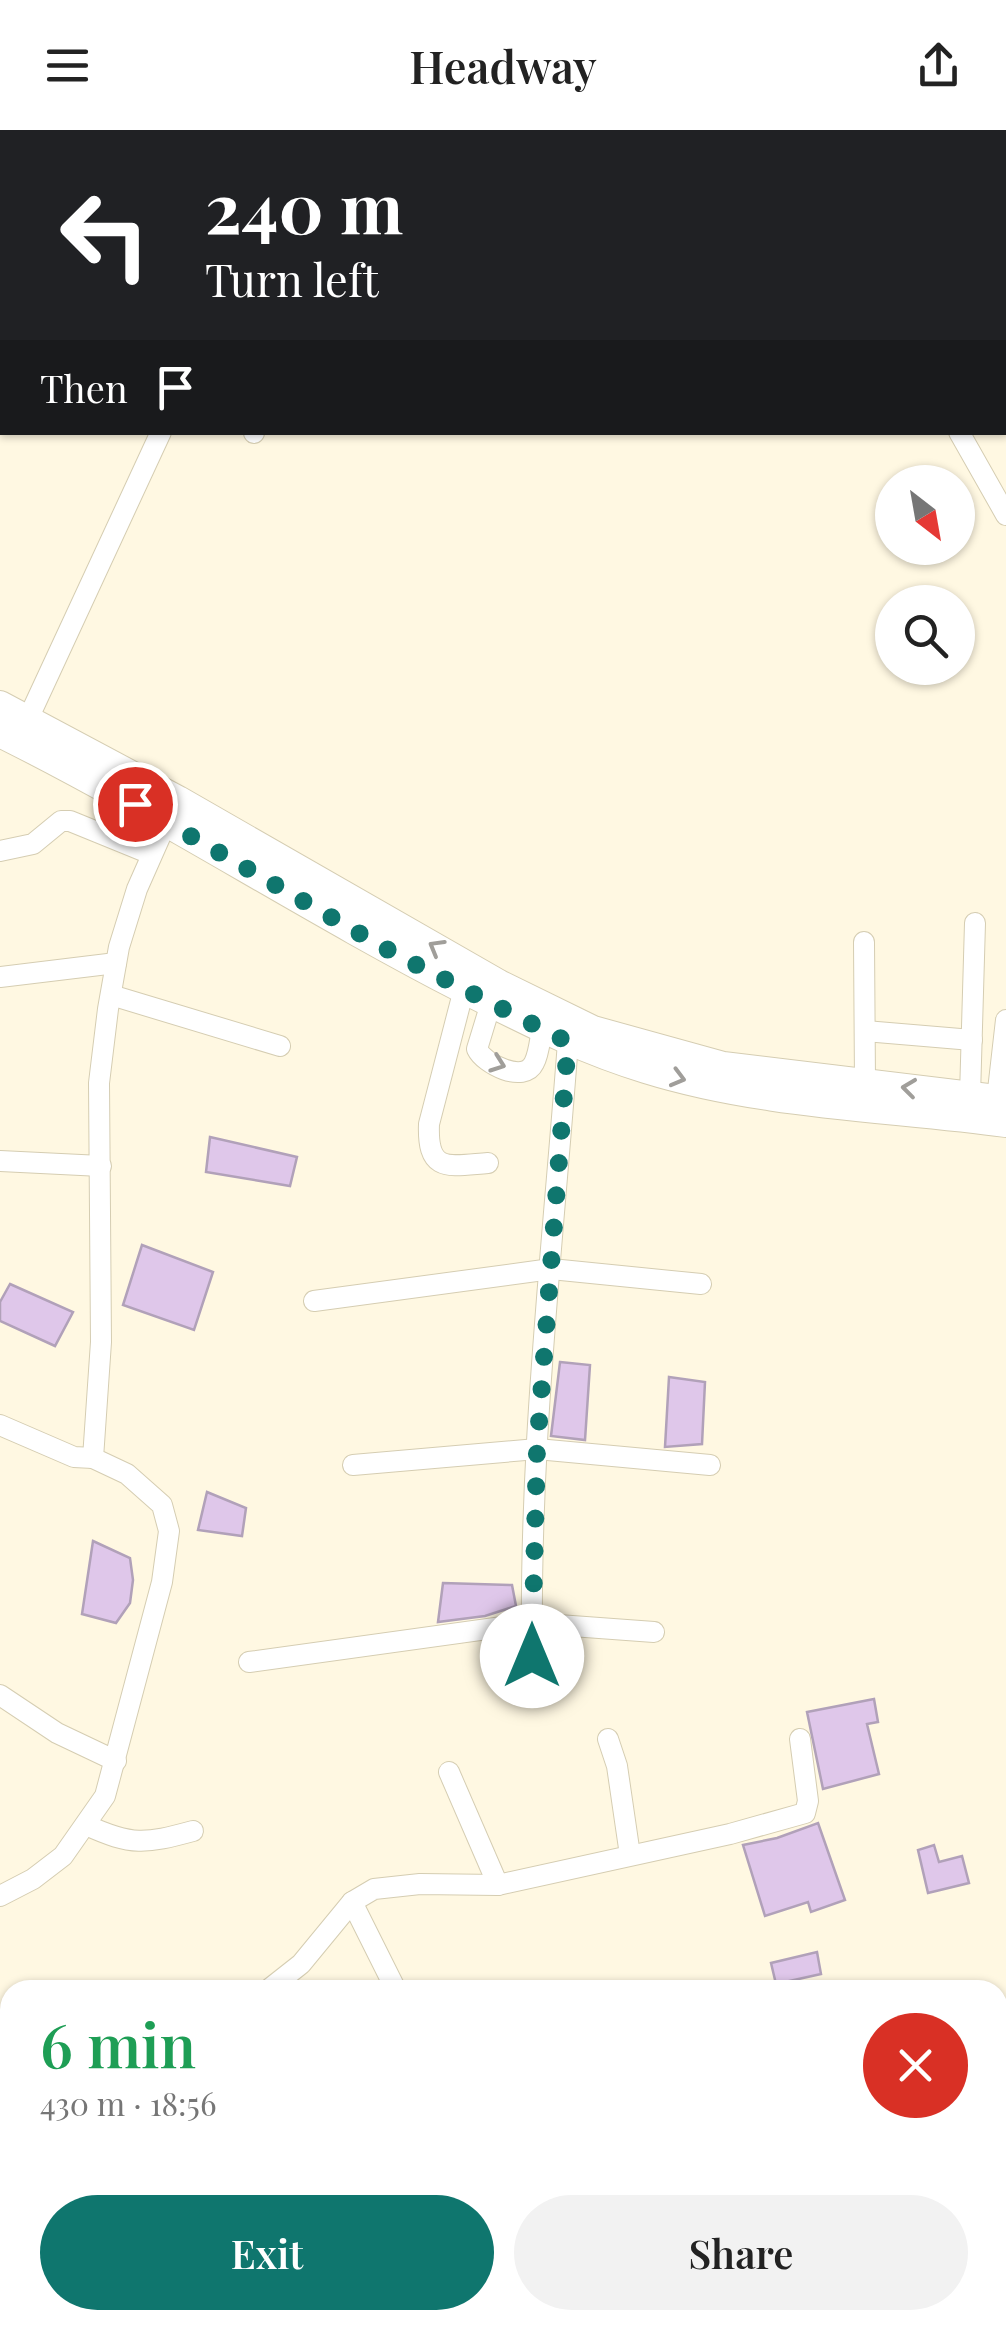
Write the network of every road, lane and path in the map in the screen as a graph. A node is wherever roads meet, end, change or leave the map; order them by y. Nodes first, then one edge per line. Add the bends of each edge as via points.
1 (160, 435) edge
2 (962, 435) edge
3 (1006, 514) edge
4 (0, 705) edge
5 (28, 719) junction
6 (0, 732) edge
7 (172, 810) junction
8 (0, 850) edge
9 (151, 854) junction
10 (976, 922) dead end
11 (864, 942) dead end
12 (116, 963) junction
13 (0, 977) edge
14 (464, 989) junction
15 (111, 994) junction
16 (491, 1003) junction
17 (1006, 1020) edge
18 (542, 1029) junction
19 (865, 1031) junction
20 (972, 1040) junction
21 (568, 1042) junction
22 (280, 1046) dead end
23 (865, 1082) junction
24 (995, 1105) edge
25 (0, 1162) edge
26 (488, 1163) dead end
27 (102, 1166) junction
28 (551, 1270) junction
29 (701, 1284) dead end
30 (314, 1301) dead end
31 (0, 1424) edge
32 (537, 1449) junction
33 (93, 1458) junction
34 (352, 1465) dead end
35 (710, 1465) dead end
36 (531, 1623) junction
37 (654, 1632) dead end
38 (249, 1662) dead end
39 (533, 1688) dead end
40 (0, 1695) edge
41 (608, 1738) dead end
42 (800, 1739) dead end
43 (116, 1761) junction
44 (450, 1772) dead end
45 (86, 1826) junction
46 (193, 1831) dead end
47 (630, 1854) junction
48 (498, 1885) junction
49 (0, 1896) edge
50 (352, 1902) junction
51 (281, 1980) edge
52 (391, 1980) edge

1 - 5 street
2 - 3 street
4 - 5 main road
5 - 7 main road
6 - 7 main road
7 - 9 street
7 - 14 main road via 397,955
23 -> 7 main road via 723,1066 593,1030
8 - 9 street via 32,844 60,821 70,821
9 - 12 street
10 - 20 street
11 - 19 street
12 - 13 street
12 - 15 street
14 - 16 main road
14 - 26 street via 428,1138 438,1162
15 - 22 street
15 - 27 street via 100,1083
16 - 18 main road
16 -> 18 street via 477,1049 489,1064 528,1070
17 - 24 street
18 - 21 main road
19 - 20 street
19 - 23 street
20 - 24 street
21 -> 24 main road via 702,1084 803,1100
21 - 28 street
24 -> 23 main road
25 - 27 street
27 - 33 street
28 - 29 street
28 - 30 street
28 - 32 street
31 - 33 street via 74,1457
32 - 34 street
32 - 35 street
32 - 36 street
33 - 43 street via 151,1492 169,1531
36 - 37 street
36 - 38 street
36 - 39 street
40 - 43 street via 58,1734
41 - 47 street
42 - 47 street via 804,1813
43 - 45 street
44 - 48 street
45 - 46 street via 120,1841 153,1842
45 - 49 street via 63,1856
47 - 48 street
48 - 50 street via 394,1886
50 - 51 street
50 - 52 street

